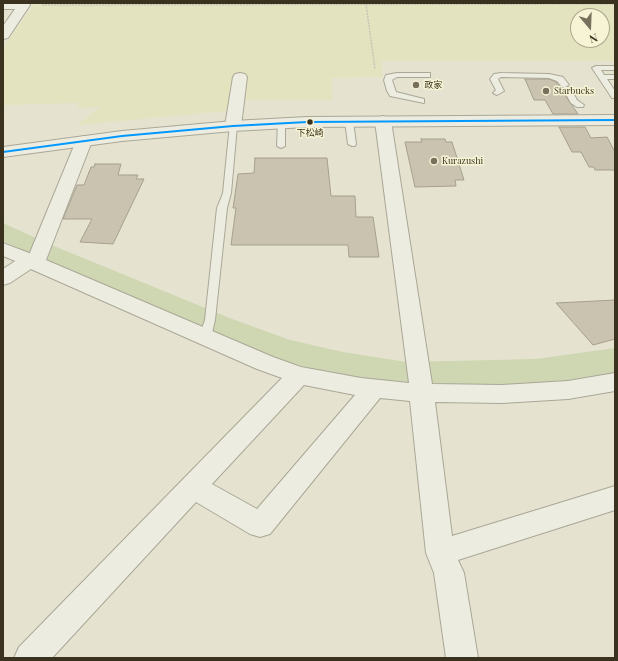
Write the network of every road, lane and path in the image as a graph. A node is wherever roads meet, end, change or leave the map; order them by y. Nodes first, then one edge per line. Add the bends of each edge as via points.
1 (366, 4) edge
2 (615, 4) edge
3 (3, 5) edge
4 (24, 5) junction
5 (3, 35) edge
6 (615, 68) edge
7 (376, 74) dead end
8 (427, 75) dead end
9 (240, 77) dead end
10 (615, 77) edge
11 (615, 82) edge
12 (611, 89) edge
13 (497, 94) dead end
14 (421, 101) dead end
15 (580, 105) dead end
16 (383, 120) junction
17 (615, 120) edge
18 (349, 121) junction
19 (281, 123) junction
20 (233, 126) junction
21 (84, 140) junction
22 (352, 144) dead end
23 (281, 146) dead end
24 (3, 152) edge
25 (3, 249) edge
26 (33, 262) junction
27 (3, 278) edge
28 (205, 337) junction
29 (299, 375) junction
30 (615, 382) edge
31 (375, 388) junction
32 (421, 392) junction
33 (193, 486) junction
34 (615, 498) edge
35 (440, 553) junction
36 (30, 658) edge
37 (462, 658) edge

1 - 2 path
1 - 4 path
1 - 7 path
3 - 4 street
4 - 5 street
6 - 12 lane via 596,68
8 - 14 lane via 397,75 388,80 393,94
9 - 20 street
10 - 12 lane
11 - 12 lane
13 - 15 lane via 500,91 494,79 501,75 549,76 560,79 574,101
16 - 17 street
16 - 18 street
16 - 32 street
18 - 19 street
18 - 22 lane
19 - 20 street
19 - 23 lane
20 - 21 street
20 - 28 lane via 227,193 222,208 210,320
21 - 24 street
21 - 26 street
25 - 26 street
26 - 27 street
26 - 28 street
28 - 29 street
29 - 31 street
29 - 33 street
30 - 32 street via 568,390 502,394
31 - 32 street
31 - 33 street via 260,525
32 - 35 street
33 - 36 street
34 - 35 street
35 - 37 street via 448,573

